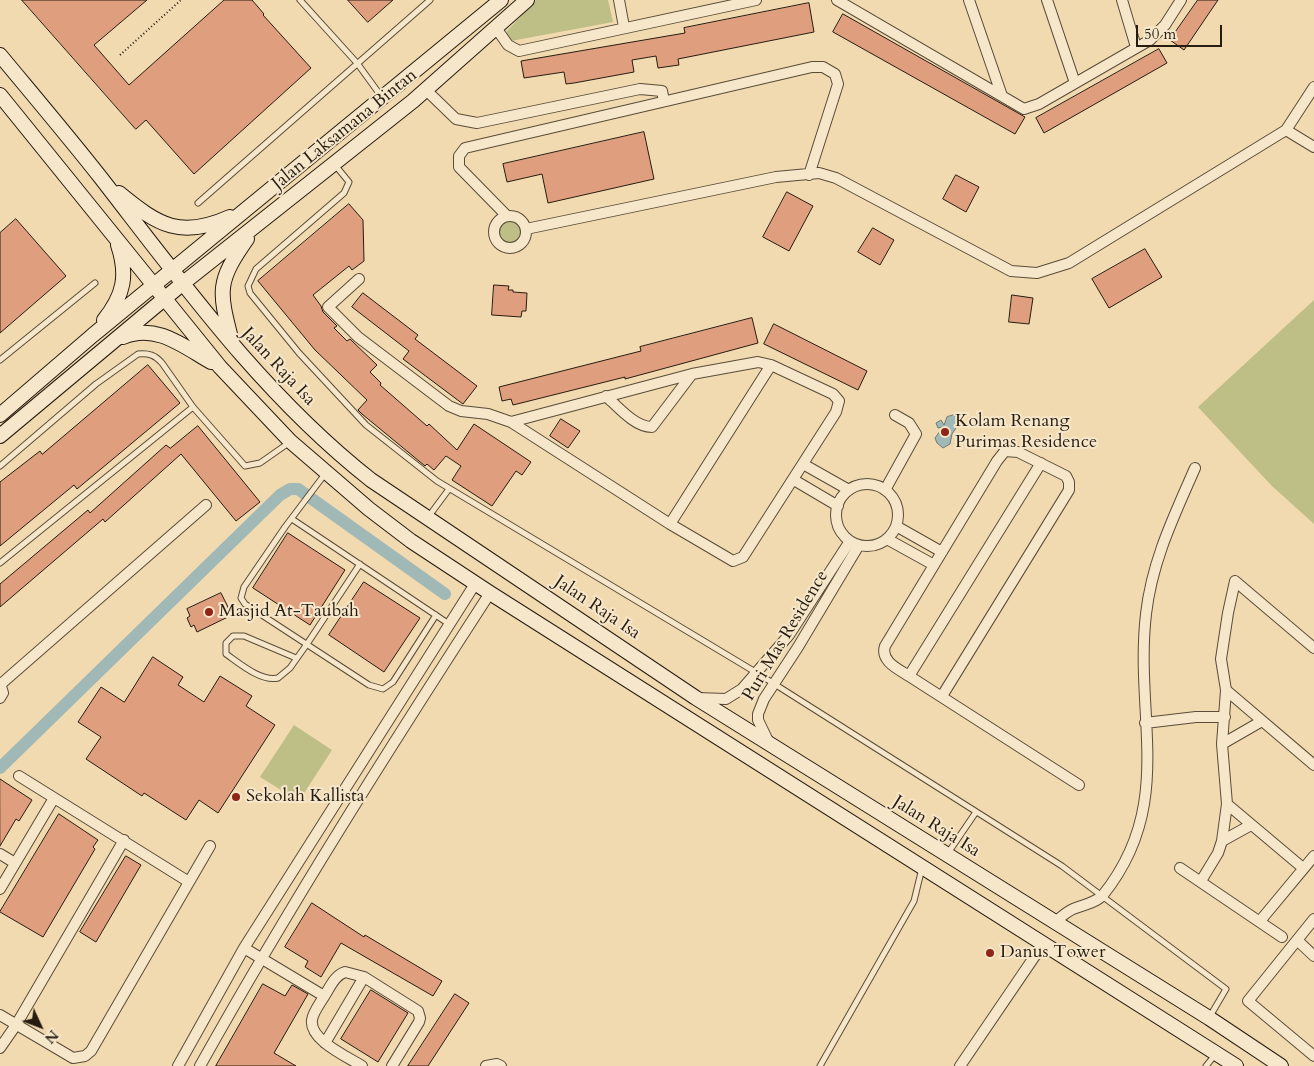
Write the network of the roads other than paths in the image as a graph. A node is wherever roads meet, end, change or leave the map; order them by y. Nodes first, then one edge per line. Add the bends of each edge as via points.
1 (300, 0) edge
2 (430, 0) edge
3 (501, 0) edge
4 (527, 0) edge
5 (619, 0) edge
6 (756, 0) edge
7 (837, 0) edge
8 (969, 0) edge
9 (1047, 0) edge
10 (1122, 0) edge
11 (1180, 0) edge
12 (496, 28) junction
13 (624, 28) junction
14 (1136, 47) junction
15 (0, 55) edge
16 (357, 63) junction
17 (1075, 83) junction
18 (1314, 87) edge
19 (426, 90) junction
20 (0, 95) edge
21 (1002, 96) junction
22 (383, 98) junction
23 (664, 101) junction
24 (395, 115) junction
25 (1286, 130) junction
26 (1314, 147) edge
27 (334, 164) junction
28 (808, 174) junction
29 (100, 177) junction
30 (198, 203) dead end
31 (247, 209) junction
32 (507, 216) junction
33 (256, 226) junction
34 (526, 229) junction
35 (116, 239) junction
36 (172, 271) junction
37 (359, 279) dead end
38 (95, 284) dead end
39 (182, 284) junction
40 (154, 285) junction
41 (165, 299) junction
42 (93, 335) junction
43 (116, 340) junction
44 (234, 347) junction
45 (0, 360) edge
46 (771, 365) junction
47 (220, 367) junction
48 (692, 374) junction
49 (606, 396) junction
50 (192, 406) junction
51 (0, 415) edge
52 (895, 415) dead end
53 (511, 422) junction
54 (0, 436) edge
55 (290, 441) junction
56 (1042, 462) junction
57 (803, 464) junction
58 (0, 466) edge
59 (1195, 468) dead end
60 (326, 474) junction
61 (794, 480) junction
62 (449, 489) junction
63 (849, 490) junction
64 (885, 490) junction
65 (206, 505) dead end
66 (838, 506) junction
67 (427, 518) junction
68 (292, 519) junction
69 (670, 524) junction
70 (896, 526) junction
71 (887, 538) junction
72 (854, 543) junction
73 (942, 552) junction
74 (0, 563) edge
75 (360, 564) junction
76 (934, 566) junction
77 (475, 584) junction
78 (490, 593) junction
79 (436, 615) junction
80 (449, 624) junction
81 (307, 644) junction
82 (1314, 648) edge
83 (296, 658) junction
84 (757, 673) junction
85 (909, 676) junction
86 (1, 683) edge
87 (773, 683) junction
88 (1226, 690) junction
89 (942, 696) junction
90 (0, 698) edge
91 (401, 698) junction
92 (696, 698) junction
93 (416, 707) junction
94 (1225, 716) junction
95 (1262, 721) junction
96 (1145, 723) junction
97 (770, 744) junction
98 (1222, 744) junction
99 (1314, 764) edge
100 (19, 776) dead end
101 (1079, 785) dead end
102 (848, 794) junction
103 (54, 798) junction
104 (1227, 804) junction
105 (976, 812) junction
106 (836, 813) junction
107 (1250, 825) junction
108 (124, 840) junction
109 (1222, 841) junction
110 (210, 846) dead end
111 (0, 854) edge
112 (947, 855) junction
113 (1314, 856) edge
114 (15, 863) junction
115 (922, 867) junction
116 (1180, 868) dead end
117 (1303, 868) junction
118 (1201, 881) junction
119 (188, 882) junction
120 (0, 889) edge
121 (1102, 897) junction
122 (1314, 919) edge
123 (1260, 921) junction
124 (1054, 923) junction
125 (1282, 937) dead end
126 (1297, 940) junction
127 (1043, 944) junction
128 (244, 948) junction
129 (1314, 956) edge
130 (261, 957) junction
131 (364, 977) junction
132 (324, 996) junction
133 (0, 1015) edge
134 (1209, 1018) junction
135 (16, 1025) junction
136 (325, 1043) junction
137 (0, 1048) edge
138 (1216, 1053) junction
139 (1314, 1056) edge
140 (1264, 1061) edge
141 (178, 1066) edge
142 (200, 1066) edge
143 (362, 1066) edge
144 (392, 1066) edge
145 (486, 1066) edge
146 (501, 1066) edge
147 (820, 1066) edge
148 (960, 1066) edge
149 (1206, 1066) edge
150 (1236, 1066) edge
151 (1281, 1066) edge

1 - 16 lane
2 - 16 lane
3 - 22 main road, Jalan Laksamana Bintan
4 - 12 main road, Jalan Laksamana Bintan
5 - 13 street
6 - 13 street
7 - 21 street
8 - 21 street
9 - 17 street
10 - 14 street
11 - 14 street via 1158,34
12 - 13 street via 508,45 519,51
12 - 19 main road, Jalan Laksamana Bintan
14 - 17 street
15 - 29 main road, Jalan Raja Isa
16 - 22 lane
16 - 30 lane
17 - 21 street via 1031,108 1021,108
18 - 25 street
19 - 23 street via 456,119 478,123 640,90 662,91
19 - 24 main road, Jalan Laksamana Bintan
20 - 35 main road
22 - 24 main road
22 - 31 main road, Jalan Laksamana Bintan
23 - 28 street via 812,67 829,69 835,74 838,84
23 - 32 street via 465,148 459,156 459,168
24 - 27 main road, Jalan Laksamana Bintan
25 - 26 street
25 - 28 street via 1069,264 1037,273 1010,271 836,178
27 - 33 main road, Jalan Laksamana Bintan
27 - 62 lane via 349,182 344,193 256,269 248,286 250,293 299,353 366,425
28 - 34 street via 776,177
29 - 31 main road via 150,217 176,227 203,228
29 - 36 main road, Jalan Raja Isa
31 - 36 main road, Jalan Laksamana Bintan
32 - 34 street via 521,220
32 - 34 street via 498,221 494,231 500,246 517,248 525,240
33 - 39 main road, Jalan Laksamana Bintan
33 - 44 main road via 229,264 222,285 224,309
35 - 40 main road
35 - 42 main road via 124,265 122,283 111,312
36 - 39 main road, Jalan Raja Isa
36 - 40 main road, Jalan Laksamana Bintan
37 - 53 street via 328,307 358,337 456,410 488,414
38 - 45 lane
39 - 41 main road, Jalan Laksamana Bintan
39 - 44 main road, Jalan Raja Isa
40 - 41 main road
40 - 42 main road, Jalan Laksamana Bintan
41 - 43 main road, Jalan Laksamana Bintan
41 - 47 main road
42 - 51 main road
43 - 47 main road via 138,332 150,332 174,340
43 - 54 main road, Jalan Laksamana Bintan
44 - 67 main road, Jalan Raja Isa via 299,418 345,460
46 - 48 street via 752,363
46 - 57 street via 838,397 836,412
46 - 69 street
47 - 55 main road
48 - 49 street
48 - 49 street via 652,427 634,420
49 - 53 street
50 - 55 lane via 245,466 260,463
50 - 58 lane via 156,357 138,354 96,384
50 - 74 lane
52 - 64 street via 909,423 916,434
53 - 69 street
55 - 60 main road
56 - 73 street via 1018,452 1006,451 997,460
56 - 85 street
56 - 89 street via 1066,476 1070,482 1069,490
57 - 61 street
57 - 63 street
59 - 96 street via 1150,582 1143,656
60 - 68 lane
60 - 77 main road via 411,541
61 - 66 street
61 - 69 street via 744,557 738,561 727,558
62 - 67 lane
62 - 84 lane
63 - 64 street via 861,485
63 - 66 street
64 - 70 street via 896,506
65 - 86 street
66 - 72 street via 840,530
67 - 92 main road, Jalan Raja Isa
68 - 75 lane
68 - 81 lane via 244,587 241,598 249,607
70 - 71 street
70 - 73 street
71 - 72 street via 874,545
71 - 76 street
72 - 84 street, Puri Mas Residence via 789,635
72 - 87 street, Puri Mas Residence via 798,647
73 - 76 street
75 - 79 lane
75 - 81 lane
76 - 85 street via 883,651 886,659
77 - 78 main road
77 - 80 street
78 - 93 street
78 - 106 main road
79 - 80 lane
79 - 81 lane via 393,682 383,690 369,685
80 - 91 street
81 - 83 lane
82 - 88 street via 1235,581 1221,658
83 - 83 lane via 244,636 233,636 226,644 226,654 272,680 283,675
84 - 87 lane
84 - 92 street, Puri Mas Residence via 732,696 718,700
85 - 89 street
86 - 90 street via 3,693
87 - 97 street, Puri Mas Residence via 758,714
87 - 105 lane
88 - 94 street
88 - 95 street
89 - 101 street
91 - 93 street
91 - 128 street
92 - 97 main road, Jalan Raja Isa
93 - 130 street
94 - 96 street
94 - 98 street
95 - 98 street
95 - 99 street
96 - 121 street via 1149,741 1143,818 1124,863
97 - 102 main road, Jalan Raja Isa
98 - 104 street
100 - 103 street
102 - 106 main road
102 - 112 main road, Jalan Raja Isa
103 - 108 street
103 - 114 street
104 - 107 street
104 - 109 street
105 - 112 lane
105 - 121 lane via 1062,866
106 - 115 main road
107 - 109 street
107 - 117 street
108 - 119 street
108 - 135 street
109 - 118 street
110 - 119 street
111 - 114 street
112 - 124 main road, Jalan Raja Isa
113 - 117 street
114 - 120 street
115 - 127 main road
115 - 147 lane via 914,901
116 - 118 street
117 - 123 street
118 - 123 street
119 - 135 street via 91,1051 85,1056 74,1058
121 - 124 street via 1072,910
121 - 134 lane via 1226,989
122 - 126 street
123 - 125 street
124 - 134 main road, Jalan Raja Isa
126 - 129 street
126 - 139 street via 1248,1000
127 - 138 main road
127 - 148 street
128 - 130 street
128 - 141 street
130 - 132 street
130 - 142 street
131 - 132 street via 352,972 341,973
131 - 136 street
131 - 144 street via 412,1006 419,1015 419,1022
132 - 136 street via 312,1019 317,1036
133 - 135 street
134 - 140 main road, Jalan Raja Isa
135 - 137 street
136 - 143 street
138 - 149 lane
138 - 150 main road
140 - 151 main road, Jalan Raja Isa
145 - 146 street

